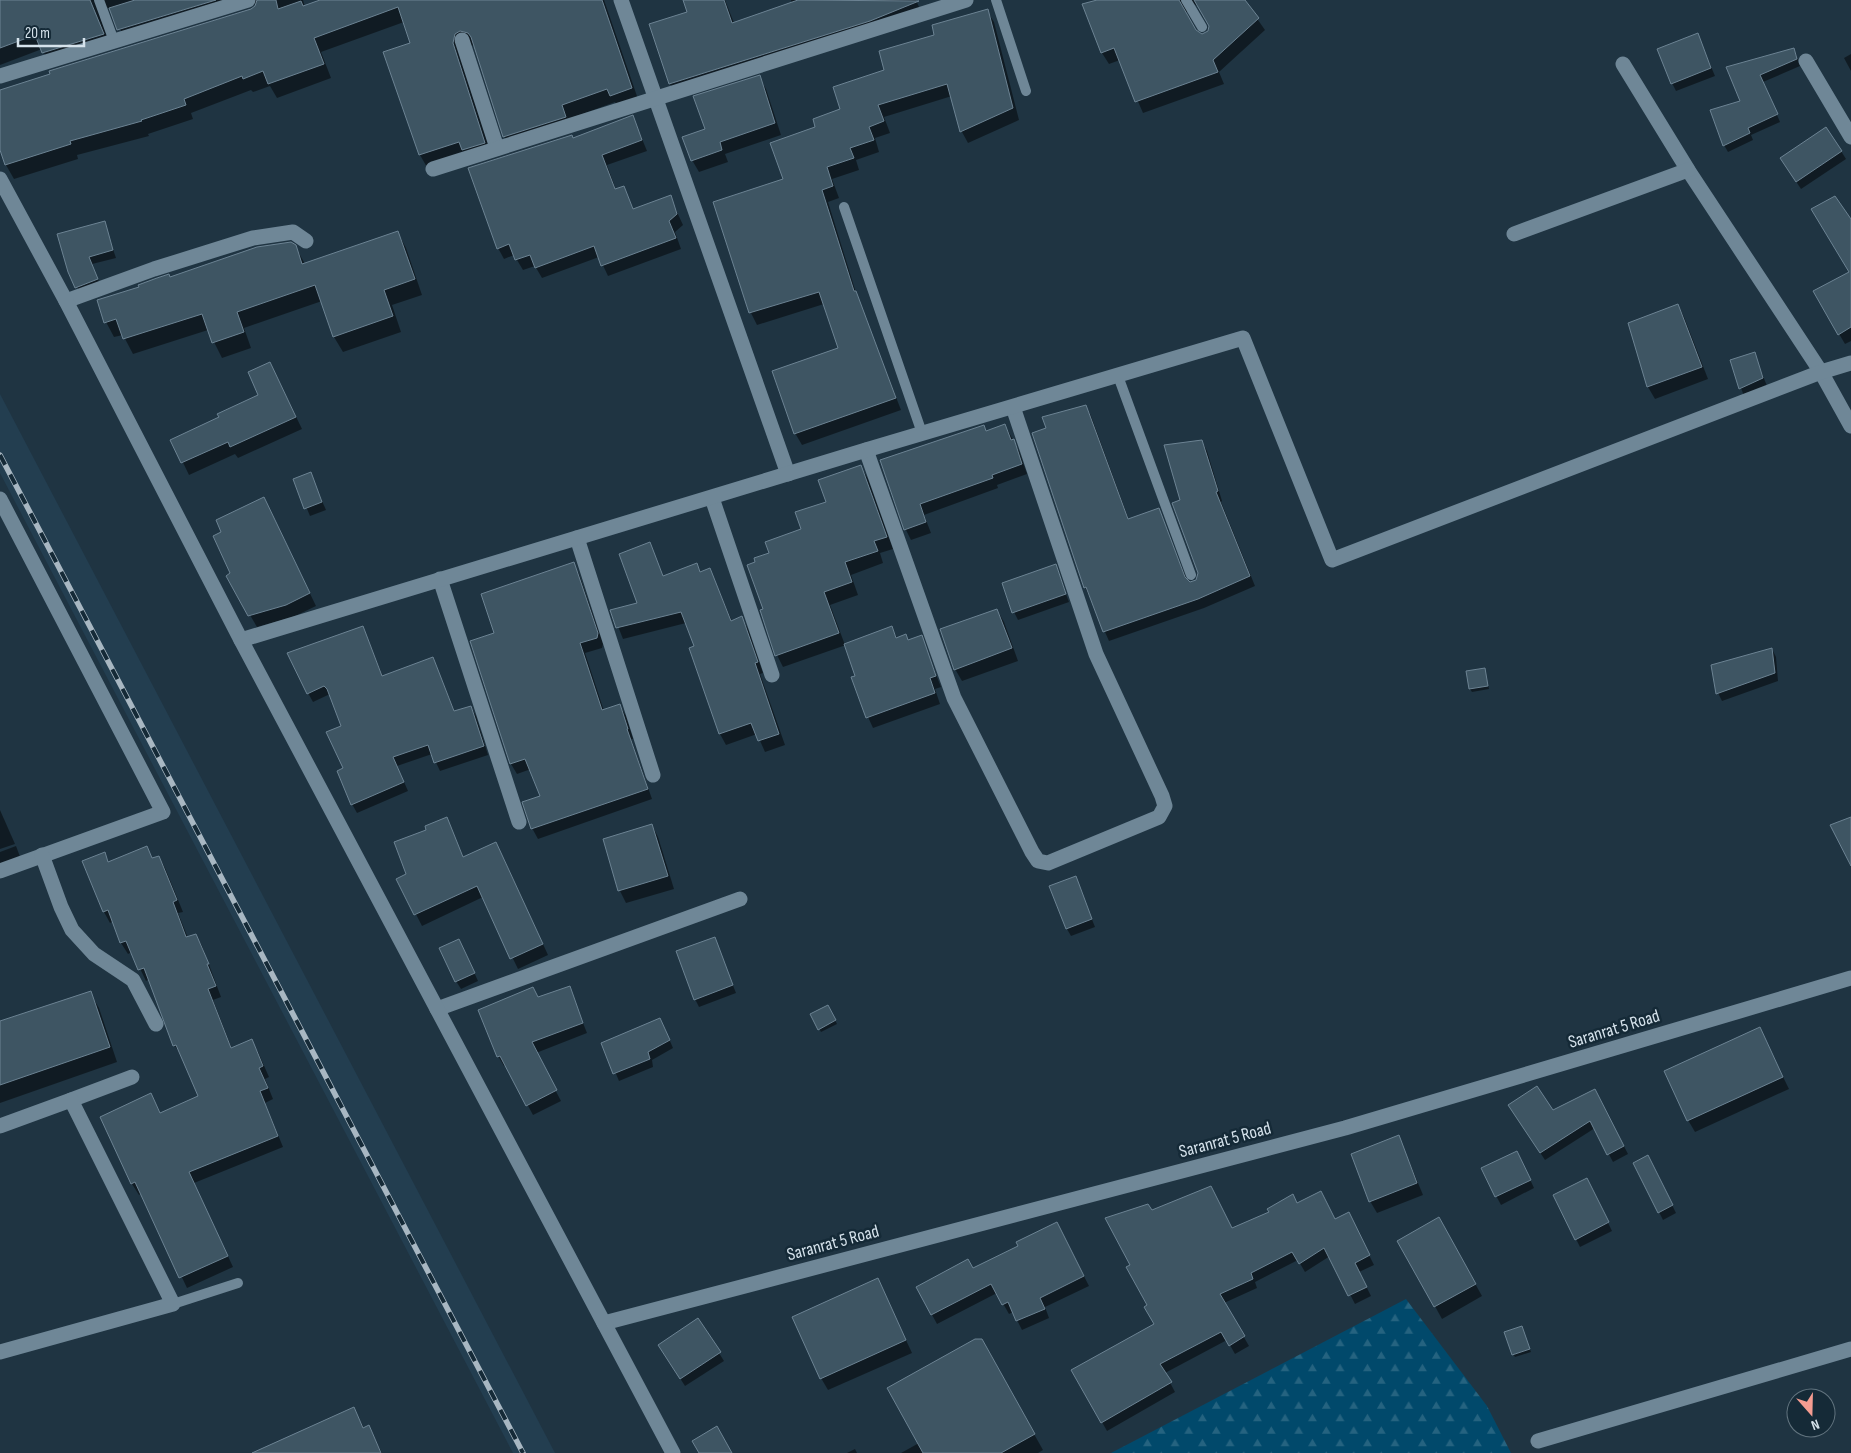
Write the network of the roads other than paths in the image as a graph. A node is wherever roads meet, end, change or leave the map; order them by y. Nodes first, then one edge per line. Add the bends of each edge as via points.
1 (99, 0) edge
2 (248, 0) edge
3 (621, 0) edge
4 (966, 0) edge
5 (996, 0) edge
6 (1186, 0) edge
7 (1202, 27) dead end
8 (462, 40) dead end
9 (114, 41) junction
10 (1806, 61) dead end
11 (1623, 64) dead end
12 (0, 76) edge
13 (1026, 91) dead end
14 (657, 97) junction
15 (1851, 137) edge
16 (497, 148) junction
17 (433, 169) dead end
18 (1688, 170) junction
19 (0, 179) edge
20 (844, 207) dead end
21 (1514, 234) dead end
22 (306, 242) dead end
23 (66, 301) junction
24 (1851, 363) edge
25 (1821, 372) junction
26 (1118, 376) junction
27 (1012, 407) junction
28 (1851, 426) edge
29 (922, 433) junction
30 (866, 450) junction
31 (788, 474) junction
32 (712, 498) junction
33 (0, 499) edge
34 (578, 538) junction
35 (1192, 575) dead end
36 (440, 579) junction
37 (241, 640) junction
38 (772, 675) dead end
39 (653, 775) dead end
40 (519, 822) dead end
41 (42, 855) junction
42 (0, 871) edge
43 (740, 898) dead end
44 (1851, 978) edge
45 (437, 1009) junction
46 (156, 1024) dead end
47 (132, 1077) dead end
48 (71, 1100) junction
49 (0, 1126) edge
50 (238, 1283) dead end
51 (173, 1304) junction
52 (604, 1323) junction
53 (1851, 1349) edge
54 (0, 1352) edge
55 (1538, 1441) dead end
56 (673, 1453) edge

1 - 9 lane
2 - 9 street
3 - 14 street
4 - 14 street
5 - 13 lane
6 - 7 lane
8 - 16 street
9 - 12 street
10 - 15 street
11 - 18 street
14 - 16 street
14 - 31 street
16 - 17 street
18 - 21 street
18 - 25 street
19 - 23 street
20 - 29 lane
22 - 23 street via 293,232 253,238
23 - 37 street
24 - 25 street
25 - 26 street via 1332,560 1243,338
25 - 28 street
26 - 27 street
26 - 35 lane
27 - 29 street
27 - 30 street via 1096,654 1164,806 1159,817 1048,863 1038,861 1032,852 954,698
29 - 30 street
30 - 31 street
31 - 32 street
32 - 34 street
32 - 38 street
33 - 41 street via 163,812
34 - 36 street
34 - 39 street
36 - 37 street
36 - 40 street
37 - 45 street
41 - 42 street
41 - 46 street via 72,930 94,954 133,980
43 - 45 street
44 - 52 street, Saranrat 5 Road via 1345,1128
45 - 52 street
47 - 48 street
48 - 49 street
48 - 51 street
50 - 51 lane
51 - 54 street
52 - 56 street
53 - 55 street

